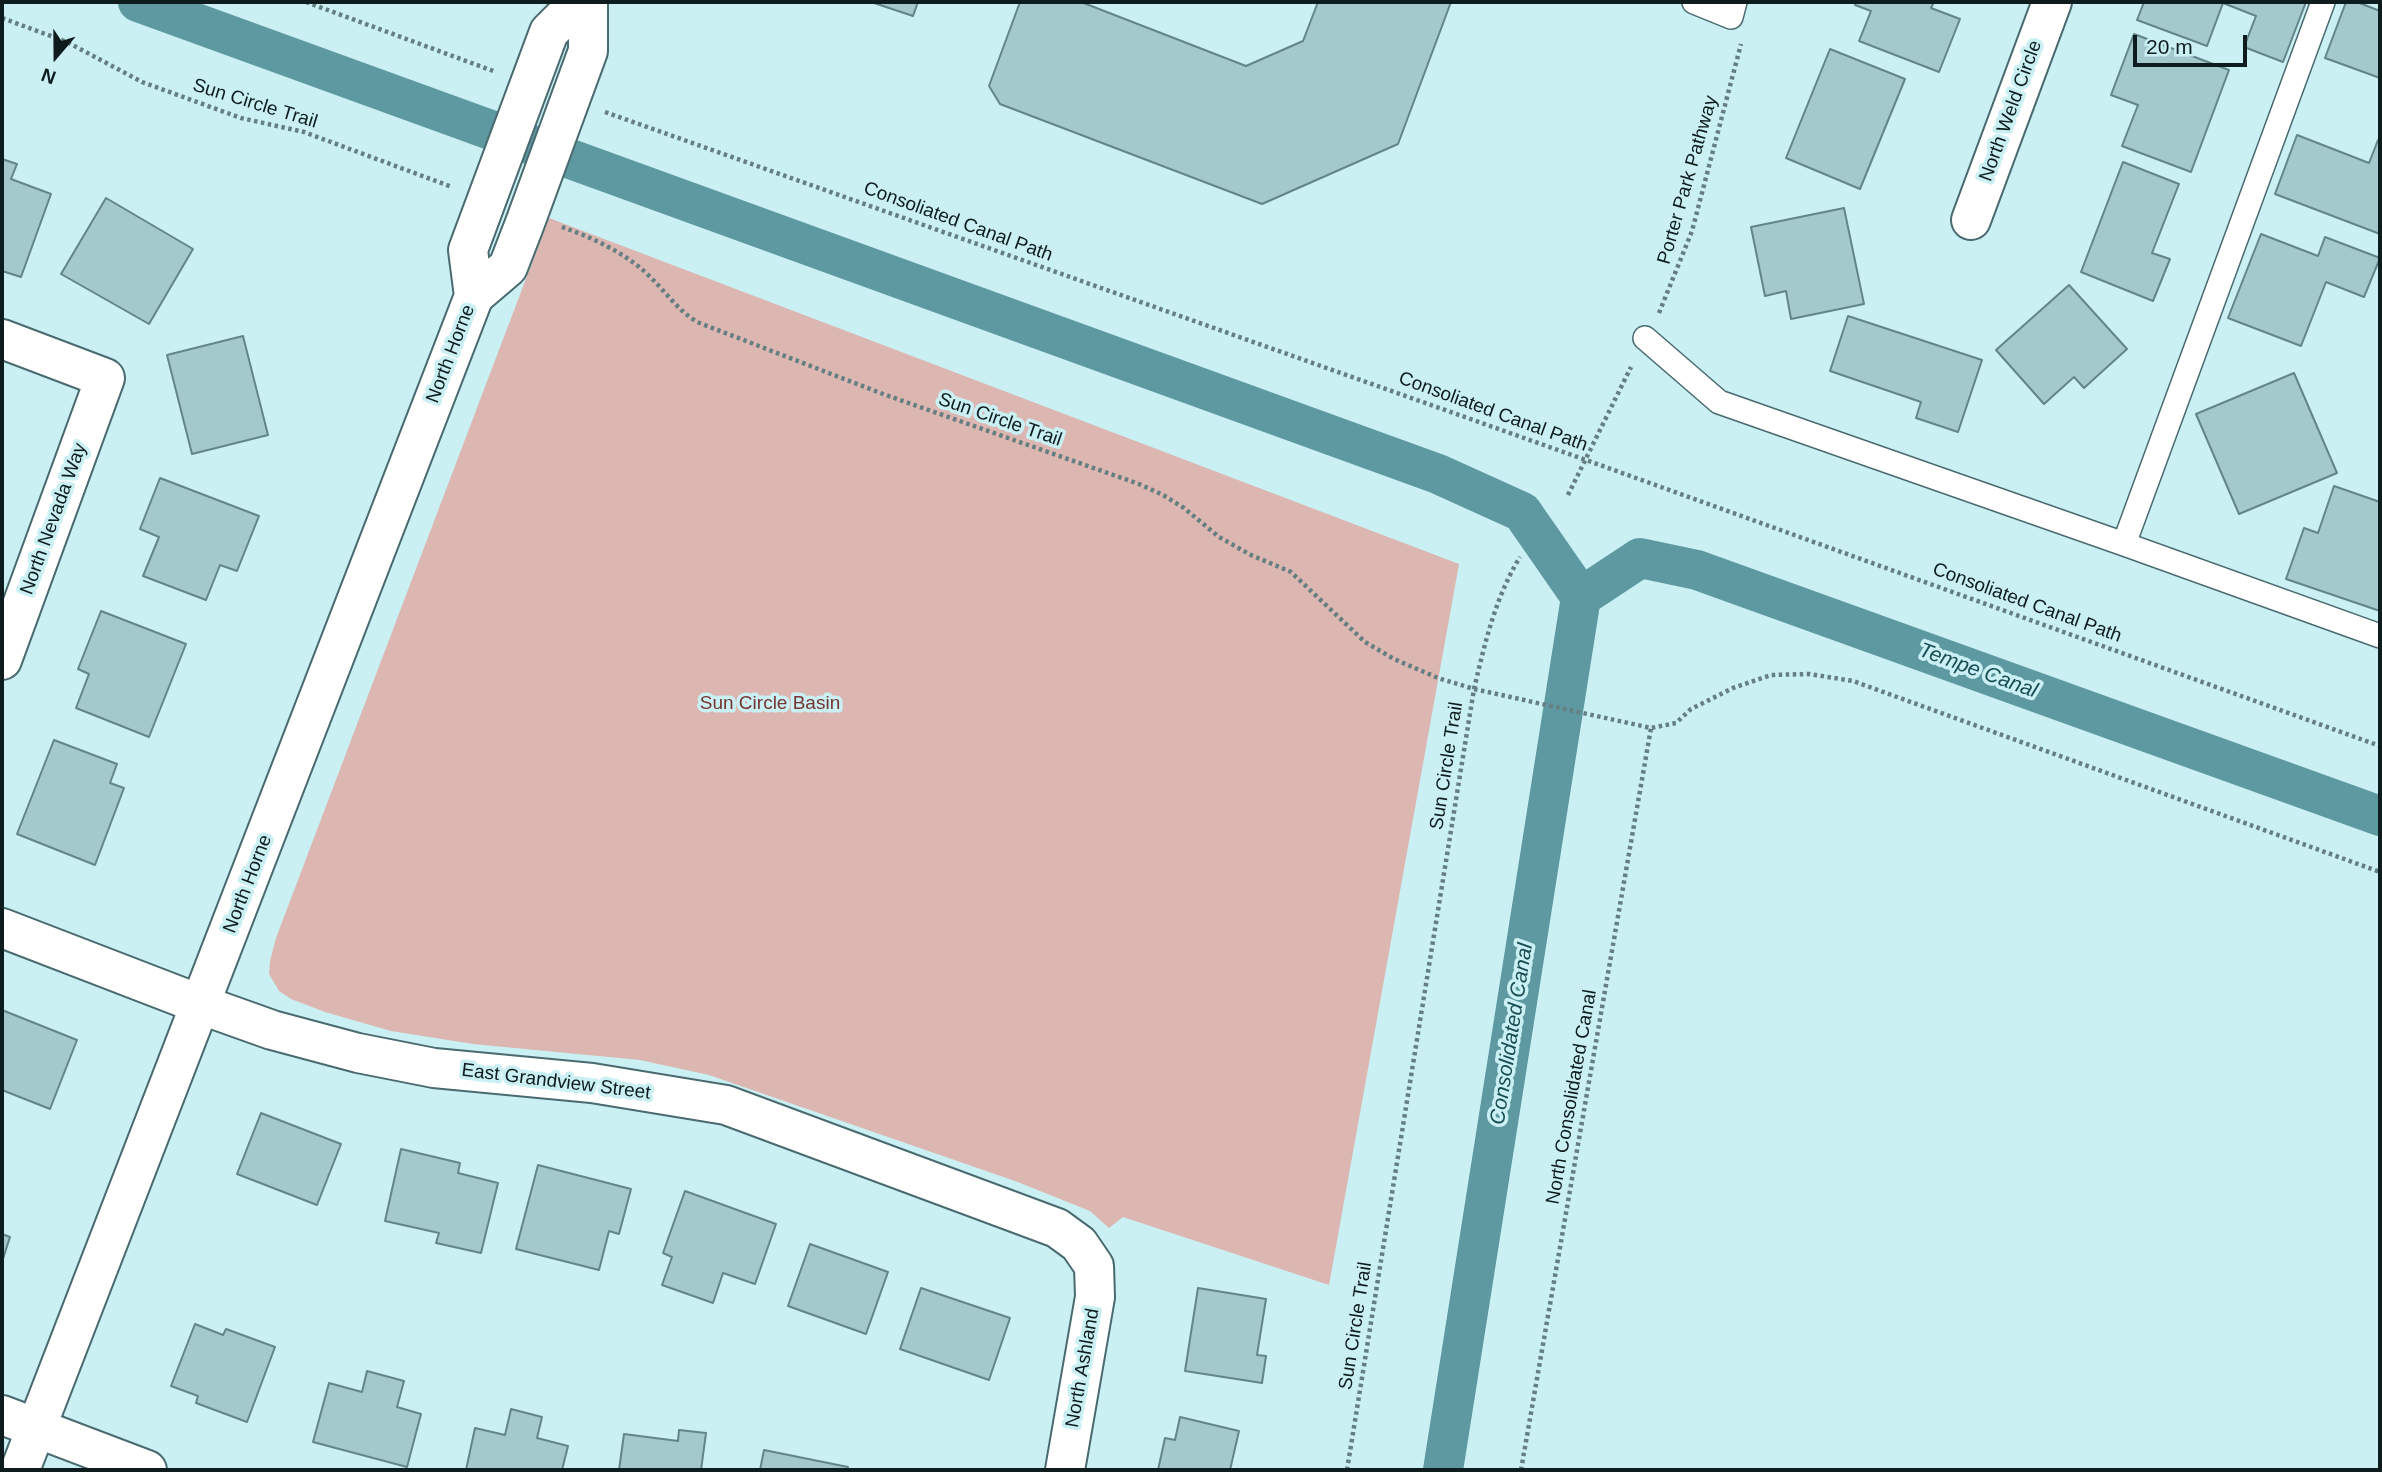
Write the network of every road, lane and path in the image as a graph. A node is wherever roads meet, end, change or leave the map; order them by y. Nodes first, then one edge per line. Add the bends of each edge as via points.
1 (306, 2) edge
2 (579, 2) edge
3 (588, 2) edge
4 (1693, 2) edge
5 (1735, 2) edge
6 (2052, 2) edge
7 (2323, 2) edge
8 (2, 18) edge
9 (1744, 36) dead end
10 (516, 88) junction
11 (581, 109) junction
12 (453, 187) dead end
13 (1971, 220) dead end
14 (559, 226) dead end
15 (474, 296) junction
16 (1645, 338) junction
17 (2, 339) edge
18 (1586, 460) junction
19 (1568, 495) dead end
20 (2124, 544) junction
21 (1520, 557) dead end
22 (2380, 636) edge
23 (2, 660) edge
24 (1474, 689) junction
25 (1651, 728) junction
26 (2380, 746) edge
27 (2380, 872) edge
28 (2, 928) edge
29 (202, 1005) junction
30 (1094, 1266) joint
31 (19, 1421) edge
32 (20, 1470) edge
33 (147, 1470) edge
34 (1065, 1470) edge
35 (1347, 1470) edge
36 (1521, 1470) edge

1 - 10 path
2 - 10 street, North Horne via 549,32
3 - 11 street, North Horne
4 - 5 lane via 1731,17
6 - 13 street, North Weld Circle
7 - 20 lane
8 - 12 path, Sun Circle Trail via 67,42 142,82 241,118 304,132
9 - 16 path, Porter Park Pathway via 1692,231
10 - 15 street, North Horne via 494,180 468,250
11 - 15 street, North Horne via 535,195 508,267
11 - 18 path, Consoliated Canal Path
14 - 24 path, Sun Circle Trail via 633,261 682,313 697,322 1163,495 1220,537 1291,572 1365,642 1438,678
15 - 29 street, North Horne
16 - 18 path, Porter Park Pathway
16 - 20 lane via 1719,402
17 - 23 street, North Nevada Way via 106,377
18 - 19 path, Porter Park Pathway
18 - 26 path, Consoliated Canal Path
20 - 22 lane
21 - 24 path via 1492,615
24 - 25 path
24 - 35 path, Sun Circle Trail
25 - 27 path via 1676,723 1691,709 1732,688 1771,675 1809,674 1853,681
25 - 36 path, North Consolidated Canal
28 - 29 street, East Grandview Street
29 - 30 street, East Grandview Street via 272,1030 434,1068 592,1083 726,1105 1057,1228 1079,1244
29 - 31 street, North Horne
30 - 34 street, North Ashland via 1095,1297
31 - 32 street, North Horne
31 - 33 street

